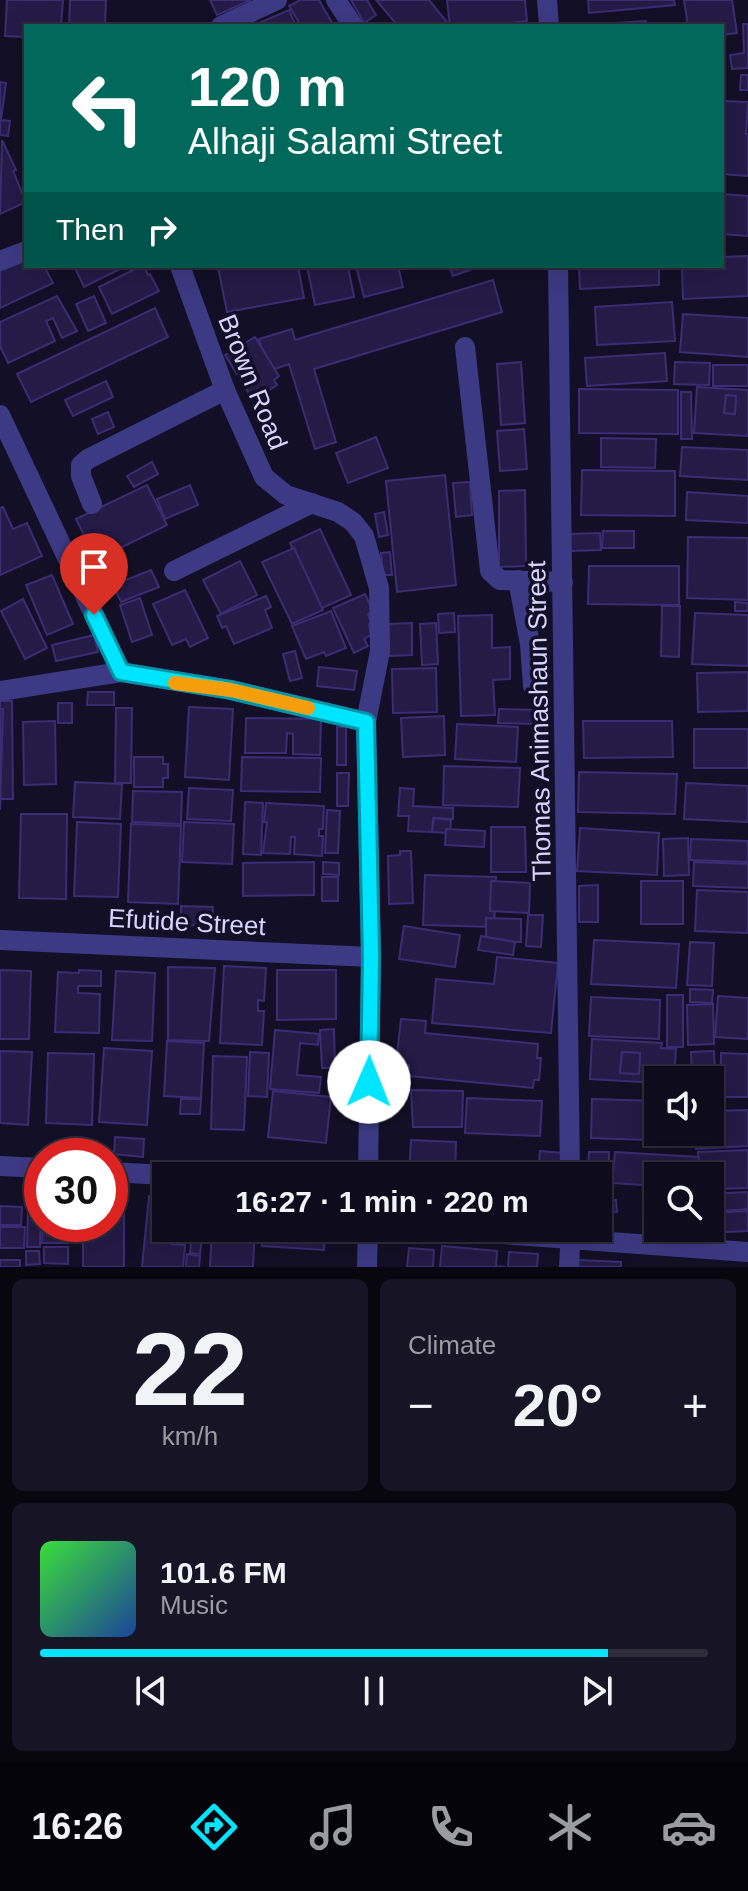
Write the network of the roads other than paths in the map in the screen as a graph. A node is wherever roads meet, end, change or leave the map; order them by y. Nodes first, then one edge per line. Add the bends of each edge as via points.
1 (277, 0) edge
2 (336, 0) edge
3 (547, 0) edge
4 (225, 24) edge
5 (352, 24) edge
6 (549, 24) edge
7 (24, 252) edge
8 (0, 261) edge
9 (181, 268) edge
10 (558, 268) edge
11 (465, 347) dead end
12 (225, 390) junction
13 (0, 415) edge
14 (312, 503) junction
15 (92, 504) dead end
16 (174, 571) dead end
17 (518, 580) junction
18 (563, 582) junction
19 (121, 672) junction
20 (533, 686) dead end
21 (0, 691) edge
22 (366, 722) junction
23 (0, 940) edge
24 (371, 957) junction
25 (368, 1162) edge
26 (570, 1162) edge
27 (0, 1166) edge
28 (24, 1167) edge
29 (128, 1173) edge
30 (152, 1174) edge
31 (612, 1238) edge
32 (368, 1242) edge
33 (571, 1242) edge
34 (748, 1252) edge
35 (367, 1267) edge
36 (569, 1267) edge

1 - 4 street
2 - 5 street
3 - 6 street
7 - 8 street
9 - 12 street, Brown Road
10 - 18 street, Thomas Animashaun Street
11 - 17 street via 490,571 500,580
12 - 14 street, Brown Road via 264,477 286,495
12 - 15 street via 88,459 81,465 81,476
13 - 19 street
14 - 16 street
14 - 22 street, Brown Road via 353,522 375,566 380,651
17 - 18 street
17 - 20 street
18 - 26 street, Thomas Animashaun Street
19 - 21 street
19 - 22 street via 231,690
22 - 24 street, Brown Road
23 - 24 street, Efutide Street
24 - 25 street, Brown Road
27 - 28 street
29 - 30 street
31 - 34 street
32 - 35 street
33 - 36 street

